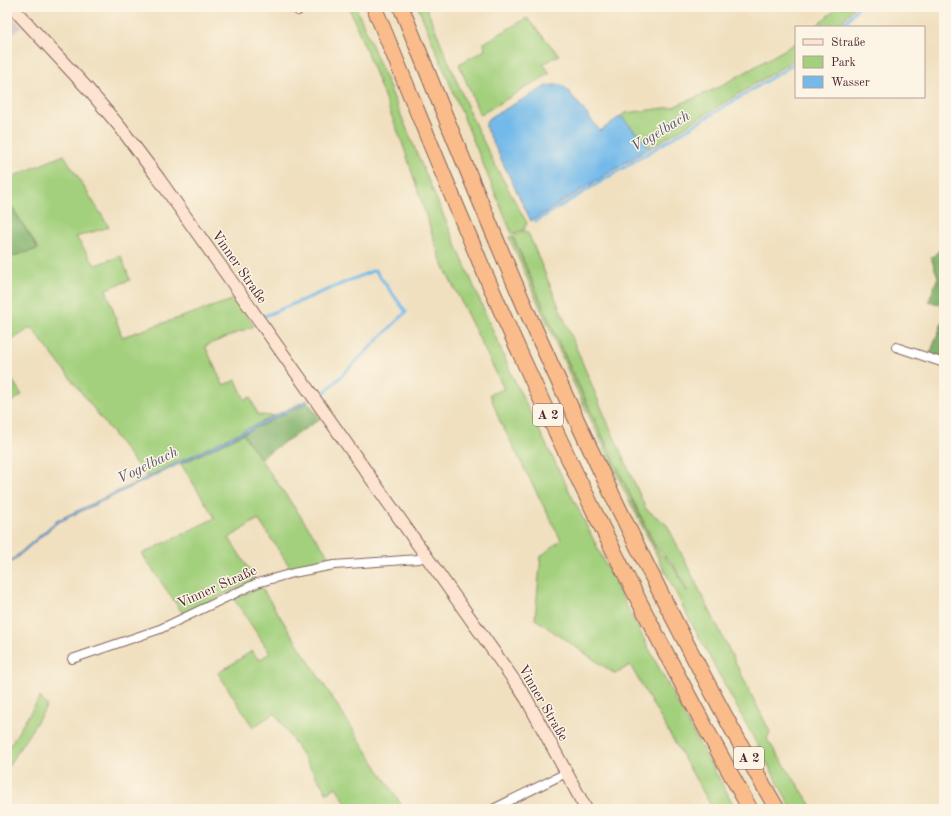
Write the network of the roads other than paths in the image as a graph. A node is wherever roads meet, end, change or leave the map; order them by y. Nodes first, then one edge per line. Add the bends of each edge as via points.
1 (12, 7) edge
2 (374, 7) edge
3 (401, 7) edge
4 (896, 347) dead end
5 (944, 363) edge
6 (426, 557) junction
7 (72, 659) dead end
8 (566, 773) junction
9 (493, 809) edge
10 (586, 809) edge
11 (750, 809) edge
12 (777, 809) edge

1 - 6 street, Vinner Straße via 88,89 129,139
2 - 11 highway, A 2 via 484,272 560,441 666,655
3 - 12 highway, A 2 via 498,244 564,392 680,630
4 - 5 street
6 - 7 street, Vinner Straße via 334,564 258,583 160,629
6 - 8 street, Vinner Straße via 526,698
8 - 9 street
8 - 10 street, Vinner Straße

